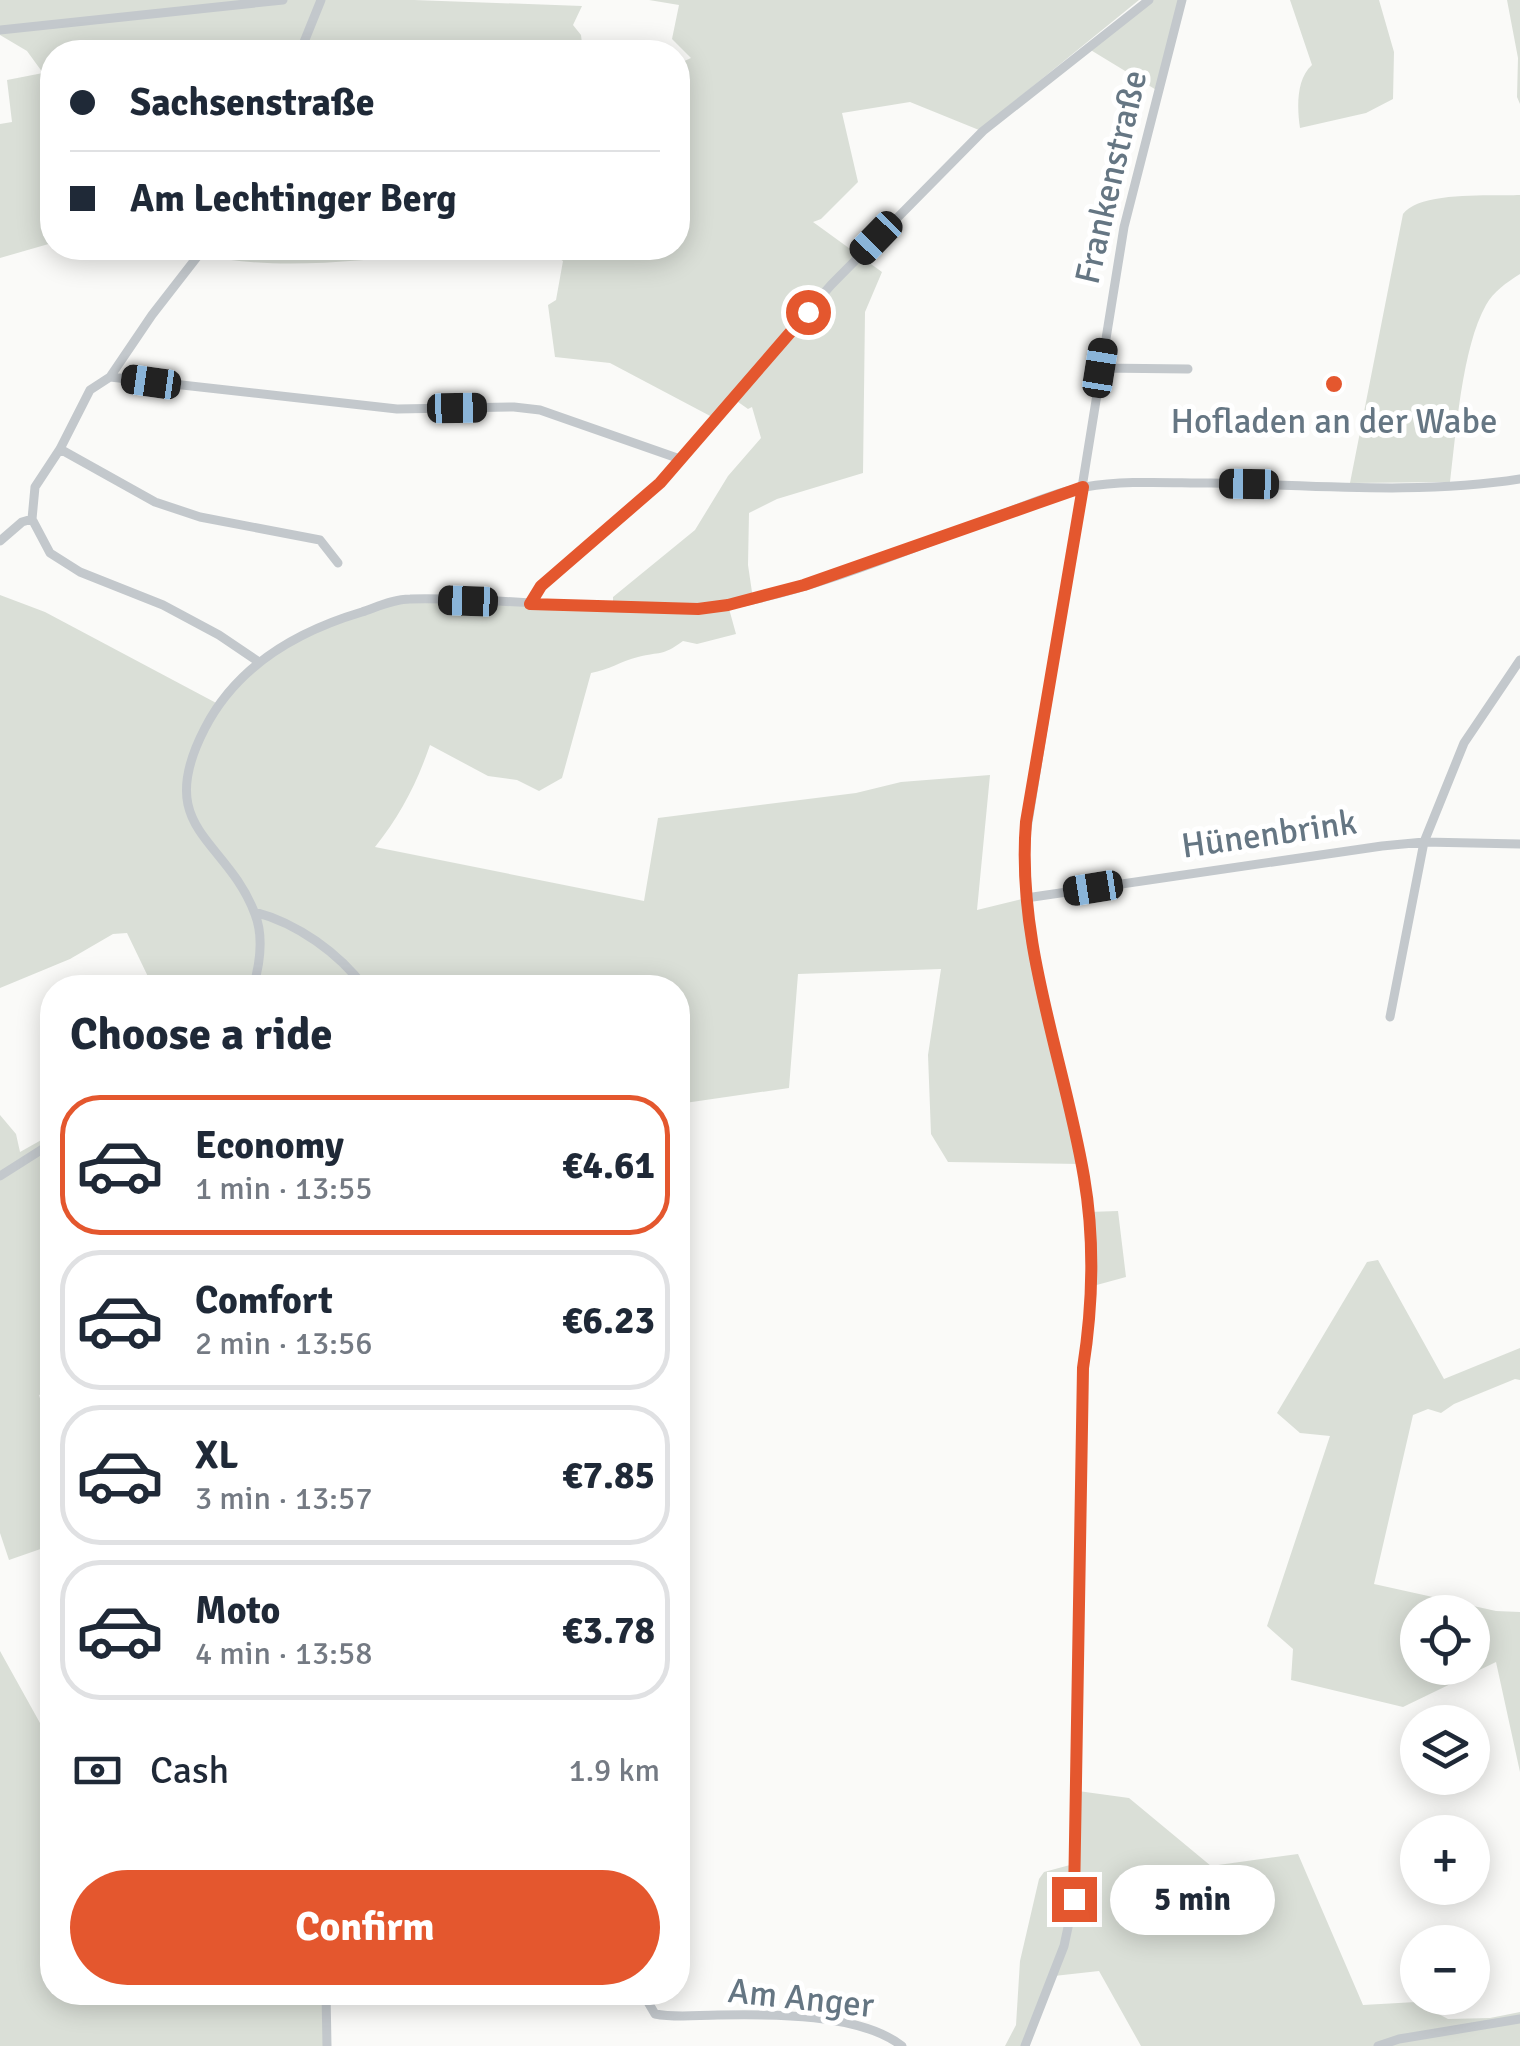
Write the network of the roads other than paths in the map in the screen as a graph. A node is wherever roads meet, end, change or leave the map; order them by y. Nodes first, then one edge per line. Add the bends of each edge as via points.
1 (284, 0) edge
2 (321, 0) edge
3 (1149, 0) edge
4 (1182, 0) edge
5 (0, 30) edge
6 (305, 40) edge
7 (195, 260) edge
8 (1100, 368) junction
9 (1188, 369) dead end
10 (110, 376) junction
11 (60, 450) junction
12 (680, 460) junction
13 (1520, 479) edge
14 (1083, 487) junction
15 (32, 520) junction
16 (0, 541) edge
17 (338, 562) dead end
18 (530, 604) junction
19 (1520, 660) edge
20 (259, 662) junction
21 (1424, 842) junction
22 (1520, 844) edge
23 (1026, 898) junction
24 (255, 912) junction
25 (257, 975) edge
26 (356, 975) edge
27 (1390, 1017) dead end
28 (40, 1151) edge
29 (0, 1176) edge
30 (326, 2005) edge
31 (650, 2005) edge
32 (1520, 2018) edge
33 (328, 2046) edge
34 (902, 2046) edge
35 (1025, 2046) edge
36 (1378, 2046) edge

1 - 5 street
2 - 6 street
3 - 12 street via 939,173 831,285
4 - 8 street, Frankenstraße via 1124,227
7 - 10 street
8 - 9 street
8 - 14 street, Frankenstraße
10 - 11 street via 90,390
10 - 12 street via 397,409 540,410
11 - 15 street via 35,487
11 - 17 street via 155,502 320,540
12 - 18 street via 541,586
13 - 14 street via 1454,486
14 - 18 street via 728,605
14 - 23 street, Frankenstraße via 1026,822
15 - 16 street
15 - 20 street via 50,553 80,572 162,605
18 - 20 street via 405,599 328,622
19 - 21 street via 1464,743
20 - 24 street via 207,723 186,786 202,838
21 - 22 street, Hünenbrink
21 - 23 street, Hünenbrink
21 - 27 street
23 - 35 street, Frankenstraße via 1084,1176 1093,1286 1083,1368 1074,1899 1064,1946
24 - 25 street
24 - 26 street via 283,920
28 - 29 street
30 - 33 street
31 - 34 street, Am Anger via 655,2014 831,2022 878,2031
32 - 36 street

